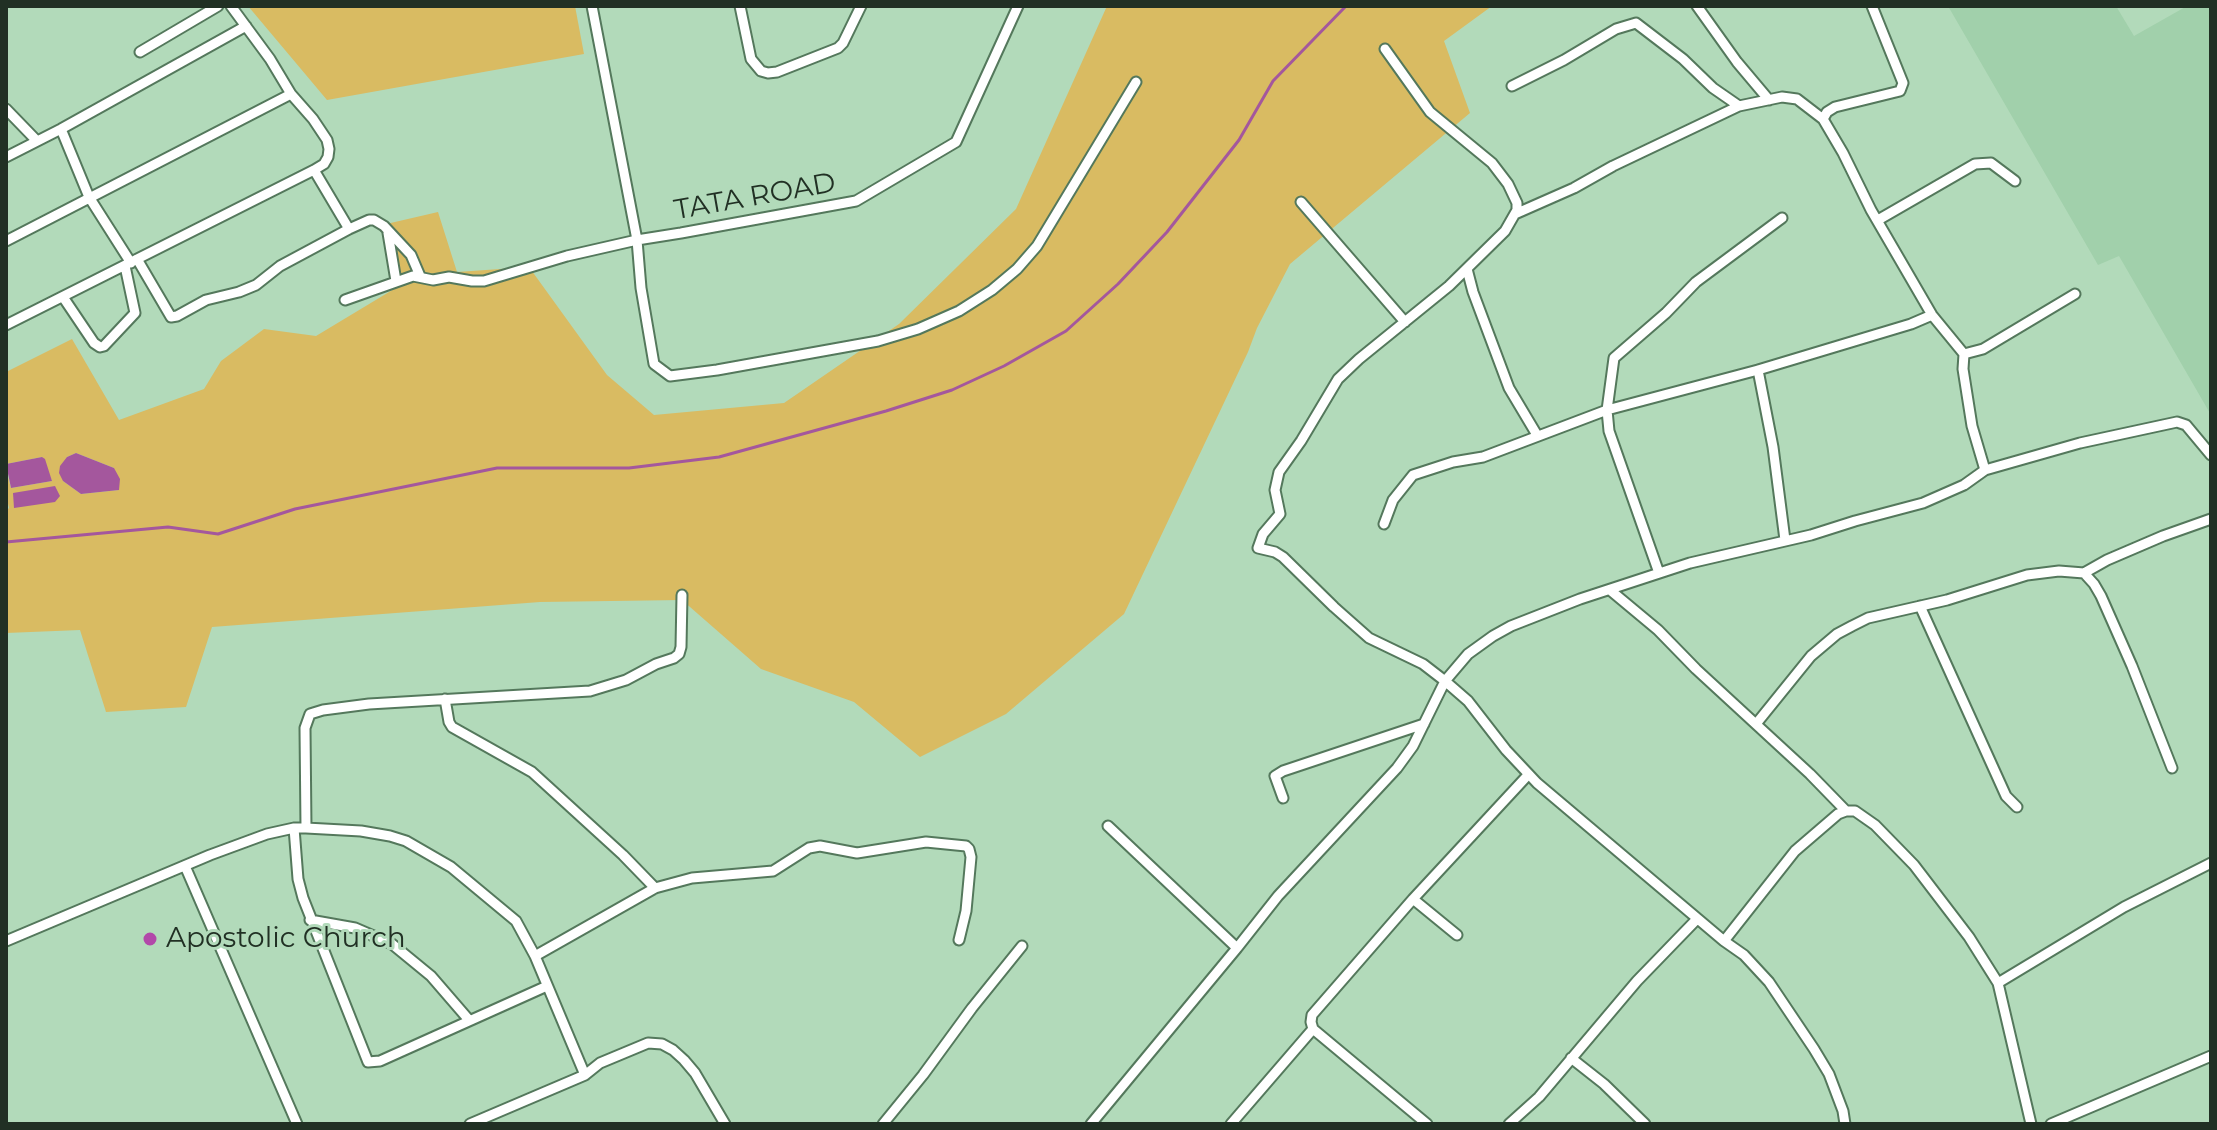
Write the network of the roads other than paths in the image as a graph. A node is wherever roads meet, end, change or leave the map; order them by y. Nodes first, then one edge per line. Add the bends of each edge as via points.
1 (218, 6) edge
2 (231, 6) edge
3 (592, 6) edge
4 (740, 6) edge
5 (861, 6) edge
6 (1018, 6) edge
7 (1697, 6) edge
8 (1872, 6) edge
9 (246, 26) junction
10 (1385, 49) dead end
11 (140, 52) dead end
12 (1136, 82) dead end
13 (1512, 86) dead end
14 (291, 94) junction
15 (1769, 100) junction
16 (1739, 106) junction
17 (6, 109) edge
18 (1823, 119) junction
19 (61, 129) junction
20 (37, 141) junction
21 (6, 157) edge
22 (314, 170) junction
23 (2015, 181) dead end
24 (89, 197) junction
25 (1301, 202) dead end
26 (1515, 214) junction
27 (1782, 218) dead end
28 (1878, 220) junction
29 (349, 229) junction
30 (386, 229) junction
31 (637, 240) junction
32 (6, 241) edge
33 (131, 263) junction
34 (1467, 269) junction
35 (420, 276) junction
36 (396, 281) junction
37 (2075, 294) dead end
38 (63, 297) junction
39 (345, 300) dead end
40 (1932, 315) junction
41 (1405, 322) junction
42 (6, 325) edge
43 (1964, 354) junction
44 (1758, 370) junction
45 (1607, 410) junction
46 (1537, 435) junction
47 (2211, 455) edge
48 (1985, 470) junction
49 (2211, 519) edge
50 (1384, 524) dead end
51 (1785, 540) junction
52 (1659, 573) junction
53 (2084, 573) junction
54 (1610, 590) junction
55 (682, 595) dead end
56 (1920, 606) junction
57 (1445, 681) junction
58 (445, 699) junction
59 (1424, 724) junction
60 (1756, 724) junction
61 (2172, 768) dead end
62 (1528, 775) junction
63 (1283, 798) dead end
64 (2017, 807) dead end
65 (1846, 811) junction
66 (1108, 826) dead end
67 (294, 828) junction
68 (306, 828) junction
69 (2211, 863) edge
70 (185, 866) junction
71 (655, 888) junction
72 (1413, 899) junction
73 (1697, 919) junction
74 (310, 920) junction
75 (1457, 935) dead end
76 (959, 940) dead end
77 (6, 941) edge
78 (1724, 941) junction
79 (1022, 946) dead end
80 (1237, 948) junction
81 (535, 956) junction
82 (1998, 983) junction
83 (547, 986) junction
84 (469, 1020) junction
85 (1313, 1029) junction
86 (2211, 1056) edge
87 (1571, 1058) junction
88 (585, 1075) junction
89 (297, 1124) edge
90 (470, 1124) edge
91 (725, 1124) edge
92 (883, 1124) edge
93 (1091, 1124) edge
94 (1231, 1124) edge
95 (1427, 1124) edge
96 (1509, 1124) edge
97 (1645, 1124) edge
98 (1845, 1124) edge
99 (2031, 1124) edge
100 (2051, 1124) edge

1 - 11 street
2 - 9 street
3 - 31 street
4 - 5 street via 751,59 768,73 838,48
6 - 31 street, TATA ROAD via 950,147 856,201
7 - 15 street
8 - 18 street via 1903,83 1900,91 1835,107
9 - 14 street
9 - 19 street
10 - 26 street via 1430,112 1492,163 1515,198
12 - 31 street via 1037,246 1017,269 959,311 918,329 863,344 670,376 654,364
13 - 16 street via 1636,23
14 - 22 street via 327,140 328,157
14 - 24 street
15 - 16 street
15 - 18 street via 1797,99
16 - 26 street
17 - 20 street
18 - 28 street
19 - 20 street
19 - 24 street
20 - 21 street
22 - 29 street
22 - 33 street
23 - 28 street via 1991,163 1975,164
24 - 32 street
24 - 33 street
25 - 41 street
26 - 34 street
27 - 45 street via 1696,282 1614,358
28 - 40 street
29 - 30 street via 374,220
29 - 33 street via 274,269 256,285 206,300 175,317
30 - 35 street via 411,255
30 - 36 street
31 - 35 street, TATA ROAD via 484,281
33 - 38 street
33 - 38 street via 135,313 104,346 94,343
34 - 41 street
34 - 46 street via 1509,388
35 - 36 street, TATA ROAD
36 - 39 street, TATA ROAD
37 - 43 street via 1983,349
38 - 42 street
40 - 43 street
40 - 44 street
41 - 57 street via 1332,388 1279,472 1275,490 1280,514 1258,548 1283,557 1369,638
43 - 48 street via 1972,426
44 - 45 street
44 - 51 street
45 - 46 street
45 - 52 street via 1614,448
46 - 50 street via 1483,457 1413,475 1393,500
47 - 48 street via 2186,425 2177,422
48 - 51 street via 1923,503
49 - 53 street
51 - 52 street
52 - 54 street
53 - 56 street via 2027,575
53 - 61 street via 2101,596
54 - 57 street via 1511,626 1468,654
54 - 60 street
55 - 58 street via 679,654 626,680 590,691
56 - 60 street via 1868,618 1837,634 1811,656
56 - 64 street via 2006,796
57 - 59 street
57 - 62 street via 1468,701
58 - 68 street via 310,714 305,728
58 - 71 street via 452,727 532,772
59 - 63 street via 1283,771 1275,776
59 - 80 street via 1397,768
60 - 65 street
62 - 72 street
62 - 73 street
65 - 78 street via 1795,851
65 - 82 street via 1875,825 1914,865
66 - 80 street
67 - 68 street
67 - 70 street
67 - 74 street via 298,879
68 - 81 street via 390,836 429,853 509,915
69 - 82 street via 2124,907
70 - 77 street
70 - 89 street
71 - 76 street via 692,878 773,871 814,846 857,853 926,842 963,845 971,857
71 - 81 street
72 - 75 street
72 - 85 street via 1312,1015
73 - 78 street
73 - 87 street
74 - 84 street via 355,928 392,944 431,976
74 - 84 street via 368,1062
78 - 98 street via 1769,982 1794,1018 1829,1074
79 - 92 street
80 - 93 street
81 - 83 street
82 - 99 street
83 - 84 street
83 - 88 street
85 - 94 street
85 - 95 street
86 - 100 street
87 - 96 street
87 - 97 street
88 - 90 street
88 - 91 street via 648,1043 662,1044 695,1073

